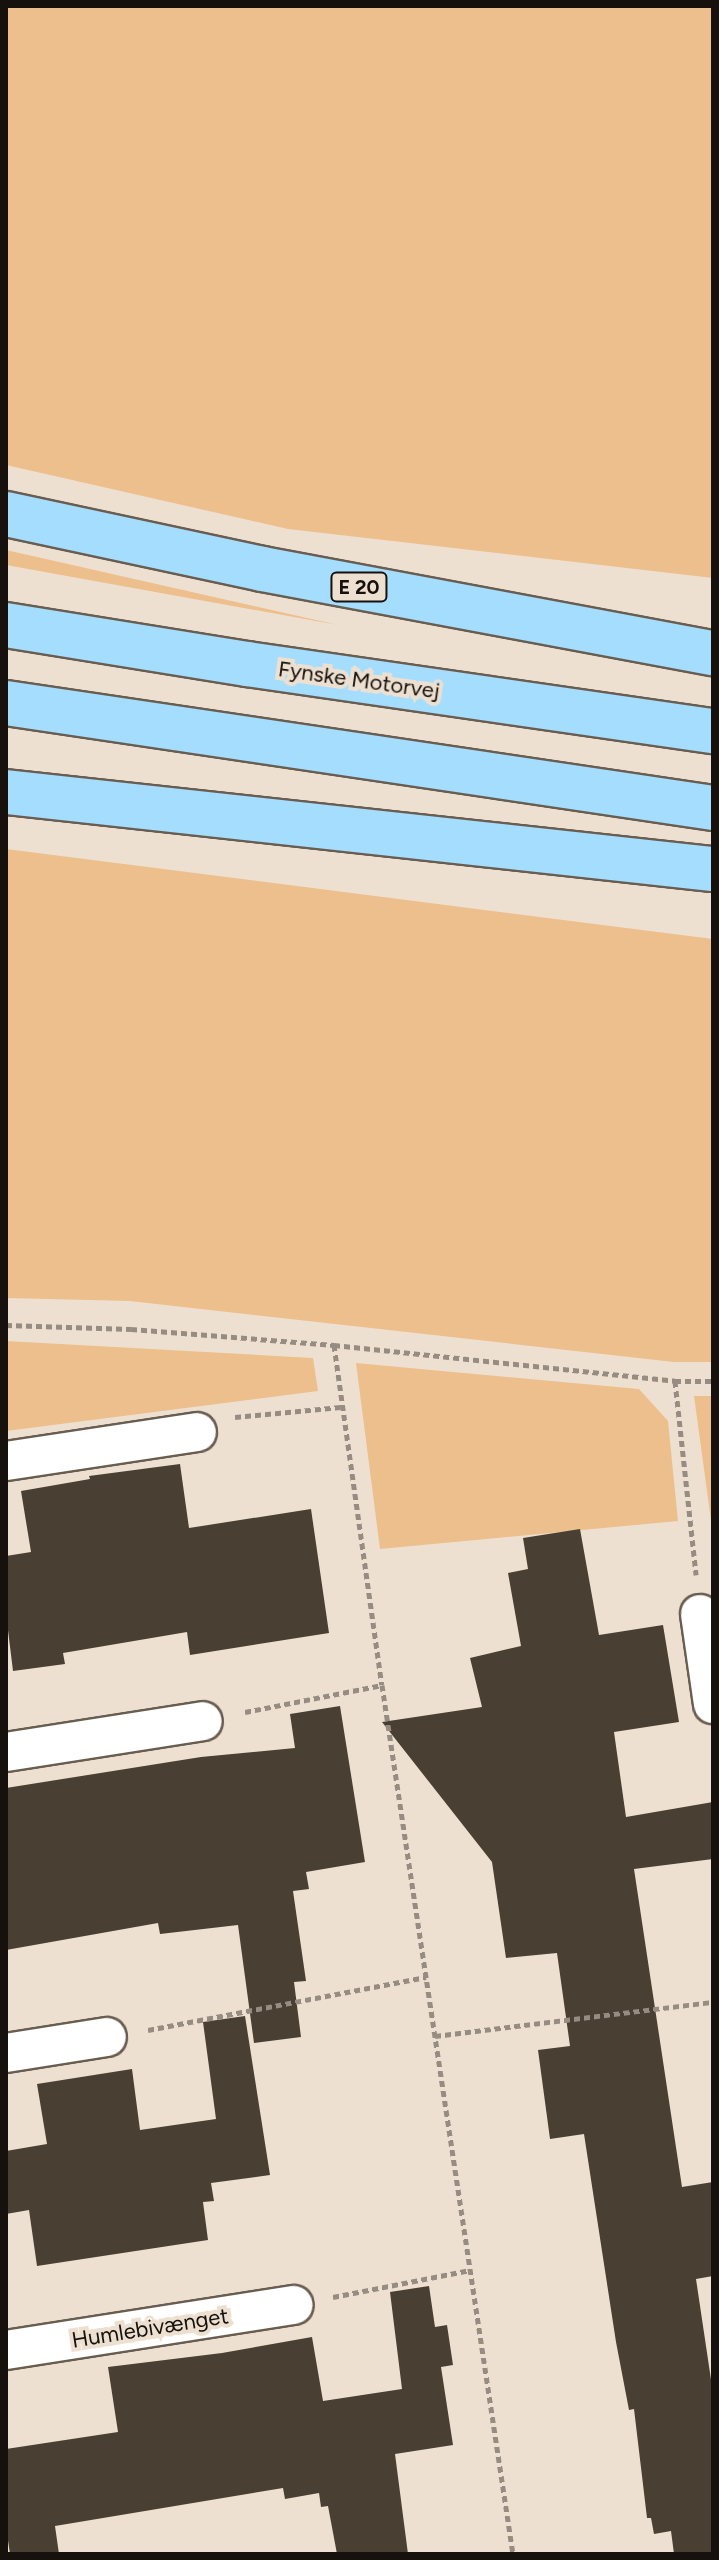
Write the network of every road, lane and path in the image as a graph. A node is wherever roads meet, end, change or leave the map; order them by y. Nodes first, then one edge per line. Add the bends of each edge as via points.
1 (6, 514) edge
2 (6, 625) edge
3 (713, 653) edge
4 (6, 703) edge
5 (713, 731) edge
6 (6, 792) edge
7 (713, 808) edge
8 (713, 869) edge
9 (6, 1325) edge
10 (334, 1345) junction
11 (675, 1381) junction
12 (713, 1381) edge
13 (341, 1407) junction
14 (197, 1432) joint
15 (6, 1461) edge
16 (700, 1614) joint
17 (710, 1660) edge
18 (382, 1685) junction
19 (713, 1704) edge
20 (203, 1721) joint
21 (6, 1752) edge
22 (426, 1977) junction
23 (713, 2002) edge
24 (435, 2036) junction
25 (107, 2037) joint
26 (6, 2053) edge
27 (470, 2270) junction
28 (294, 2305) joint
29 (6, 2350) edge
30 (513, 2554) edge

1 - 3 highway, E 20 via 262,569
2 - 5 highway, Fynske Motorvej
4 - 7 highway
6 - 8 highway
9 - 10 path
10 - 11 path
10 - 13 path
11 - 12 path
11 - 16 path
13 - 14 path via 231,1417
13 - 18 path
14 - 15 street
16 - 17 street
17 - 19 street
18 - 20 path
18 - 22 path
20 - 21 street
22 - 24 path
22 - 25 path
23 - 24 path
24 - 27 path
25 - 26 street
27 - 28 path
27 - 30 path
28 - 29 street, Humlebivænget

